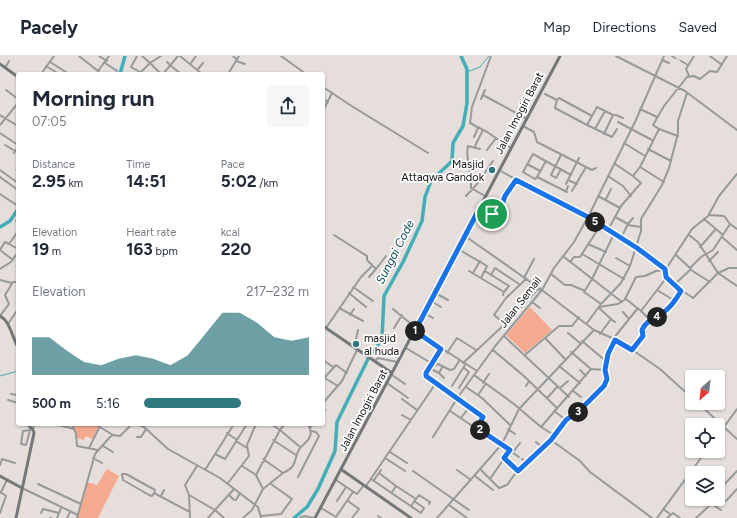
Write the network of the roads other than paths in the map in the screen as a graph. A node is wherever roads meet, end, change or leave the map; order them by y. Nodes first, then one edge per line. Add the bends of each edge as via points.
1 (54, 56) edge
2 (79, 56) edge
3 (99, 56) edge
4 (109, 56) edge
5 (137, 56) edge
6 (142, 56) edge
7 (161, 56) edge
8 (179, 56) edge
9 (196, 56) edge
10 (233, 56) edge
11 (239, 56) edge
12 (281, 56) edge
13 (491, 56) edge
14 (560, 56) edge
15 (616, 56) edge
16 (664, 56) edge
17 (694, 56) edge
18 (711, 56) edge
19 (727, 56) edge
20 (236, 60) junction
21 (662, 60) junction
22 (9, 61) dead end
23 (681, 61) tunnel mouth
24 (50, 62) junction
25 (106, 62) junction
26 (167, 62) dead end
27 (150, 63) junction
28 (191, 63) junction
29 (203, 63) dead end
30 (669, 63) dead end
31 (0, 64) edge
32 (245, 64) dead end
33 (171, 65) junction
34 (688, 65) junction
35 (722, 65) junction
36 (46, 66) junction
37 (5, 68) junction
38 (198, 69) junction
39 (99, 71) joint
40 (117, 71) dead end
41 (42, 72) edge
42 (56, 72) edge
43 (66, 72) edge
44 (138, 72) edge
45 (141, 72) edge
46 (160, 72) edge
47 (164, 72) edge
48 (179, 72) edge
49 (200, 72) edge
50 (229, 72) edge
51 (303, 72) edge
52 (16, 75) edge
53 (655, 76) junction
54 (689, 76) junction
55 (678, 87) junction
56 (325, 89) edge
57 (6, 90) dead end
58 (485, 90) dead end
59 (543, 93) junction
60 (687, 93) junction
61 (332, 94) junction
62 (483, 95) junction
63 (16, 98) edge
64 (480, 99) dead end
65 (325, 100) edge
66 (557, 100) junction
67 (328, 102) junction
68 (16, 106) edge
69 (325, 107) edge
70 (640, 109) junction
71 (605, 111) junction
72 (0, 115) edge
73 (613, 115) junction
74 (592, 116) junction
75 (657, 117) junction
76 (5, 118) junction
77 (623, 118) dead end
78 (527, 119) junction
79 (618, 122) dead end
80 (0, 125) edge
81 (16, 125) edge
82 (587, 125) junction
83 (523, 126) junction
84 (478, 128) junction
85 (595, 129) junction
86 (617, 129) dead end
87 (631, 129) junction
88 (659, 129) junction
89 (483, 130) junction
90 (737, 130) edge
91 (0, 133) edge
92 (604, 134) junction
93 (678, 136) junction
94 (474, 137) dead end
95 (496, 138) junction
96 (652, 140) junction
97 (624, 143) junction
98 (5, 145) dead end
99 (16, 145) edge
100 (475, 146) junction
101 (511, 148) junction
102 (480, 149) dead end
103 (16, 150) edge
104 (487, 150) dead end
105 (648, 150) junction
106 (428, 153) dead end
107 (561, 155) junction
108 (645, 156) junction
109 (579, 158) dead end
110 (493, 161) dead end
111 (546, 161) junction
112 (671, 161) junction
113 (577, 163) junction
114 (527, 164) junction
115 (614, 164) junction
116 (555, 166) junction
117 (586, 167) junction
118 (640, 167) junction
119 (596, 168) dead end
120 (561, 169) junction
121 (499, 170) junction
122 (540, 171) junction
123 (0, 173) edge
124 (571, 174) junction
125 (737, 174) edge
126 (608, 176) junction
127 (633, 176) junction
128 (537, 177) junction
129 (556, 178) junction
130 (516, 180) junction
131 (568, 180) junction
132 (16, 182) edge
133 (664, 182) junction
134 (553, 184) junction
135 (566, 184) dead end
136 (576, 184) junction
137 (568, 186) dead end
138 (16, 188) edge
139 (611, 189) dead end
140 (472, 190) junction
141 (572, 191) dead end
142 (0, 194) edge
143 (466, 196) dead end
144 (485, 196) junction
145 (598, 196) junction
146 (630, 196) junction
147 (606, 199) junction
148 (16, 205) edge
149 (620, 208) junction
150 (478, 211) junction
151 (709, 215) junction
152 (588, 217) junction
153 (615, 217) junction
154 (633, 218) dead end
155 (704, 219) junction
156 (730, 224) junction
157 (628, 225) junction
158 (600, 226) junction
159 (641, 227) junction
160 (715, 229) junction
161 (737, 229) edge
162 (608, 230) junction
163 (614, 234) junction
164 (16, 235) edge
165 (334, 235) dead end
166 (689, 235) junction
167 (465, 236) junction
168 (723, 236) junction
169 (621, 238) junction
170 (9, 244) junction
171 (588, 244) junction
172 (700, 247) junction
173 (637, 248) junction
174 (16, 249) edge
175 (458, 249) junction
176 (0, 250) edge
177 (737, 250) edge
178 (606, 252) junction
179 (718, 252) dead end
180 (582, 253) junction
181 (676, 254) junction
182 (705, 254) junction
183 (16, 255) edge
184 (386, 256) dead end
185 (564, 257) junction
186 (616, 258) dead end
187 (534, 259) dead end
188 (13, 260) junction
189 (480, 261) junction
190 (709, 261) junction
191 (570, 262) junction
192 (600, 265) junction
193 (372, 266) junction
194 (630, 266) junction
195 (737, 268) edge
196 (0, 269) edge
197 (376, 269) junction
198 (691, 269) junction
199 (665, 270) junction
200 (470, 271) dead end
201 (485, 271) junction
202 (473, 273) junction
203 (718, 273) junction
204 (551, 274) junction
205 (491, 275) junction
206 (369, 277) dead end
207 (666, 277) junction
208 (480, 278) junction
209 (525, 278) junction
210 (592, 279) junction
211 (624, 279) junction
212 (0, 280) edge
213 (16, 282) edge
214 (710, 282) junction
215 (12, 283) junction
216 (519, 284) junction
217 (674, 285) junction
218 (737, 286) edge
219 (353, 287) junction
220 (583, 290) junction
221 (657, 290) junction
222 (541, 291) junction
223 (681, 291) junction
224 (349, 293) junction
225 (435, 293) junction
226 (611, 293) junction
227 (5, 295) junction
228 (1, 296) edge
229 (531, 298) junction
230 (625, 299) junction
231 (448, 300) dead end
232 (373, 301) dead end
233 (431, 301) junction
234 (533, 301) junction
235 (675, 301) junction
236 (622, 302) junction
237 (366, 306) dead end
238 (600, 306) junction
239 (441, 307) dead end
240 (339, 308) junction
241 (521, 308) junction
242 (540, 308) dead end
243 (638, 308) junction
244 (354, 309) dead end
245 (393, 309) dead end
246 (641, 311) junction
247 (16, 312) edge
248 (524, 312) junction
249 (623, 312) dead end
250 (424, 314) junction
251 (350, 315) junction
252 (402, 315) junction
253 (0, 316) edge
254 (579, 317) junction
255 (433, 318) dead end
256 (6, 319) junction
257 (11, 319) junction
258 (611, 319) junction
259 (629, 319) junction
260 (649, 319) junction
261 (363, 321) dead end
262 (615, 322) dead end
263 (587, 323) junction
264 (8, 324) junction
265 (505, 324) junction
266 (325, 326) edge
267 (325, 328) edge
268 (394, 328) dead end
269 (358, 330) dead end
270 (415, 330) junction
271 (594, 330) junction
272 (568, 333) dead end
273 (600, 334) junction
274 (504, 335) junction
275 (546, 339) junction
276 (614, 340) junction
277 (581, 342) junction
278 (16, 343) edge
279 (351, 346) junction
280 (406, 348) junction
281 (441, 349) junction
282 (357, 350) junction
283 (476, 350) junction
284 (493, 350) junction
285 (632, 350) junction
286 (571, 352) junction
287 (447, 353) junction
288 (525, 354) junction
289 (565, 359) junction
290 (373, 360) junction
291 (325, 361) edge
292 (459, 361) junction
293 (398, 362) junction
294 (607, 362) junction
295 (463, 363) junction
296 (466, 365) junction
297 (432, 366) junction
298 (442, 366) junction
299 (559, 366) junction
300 (333, 367) junction
301 (464, 368) junction
302 (591, 369) junction
303 (580, 370) dead end
304 (605, 370) junction
305 (347, 373) junction
306 (439, 373) junction
307 (475, 373) junction
308 (392, 374) junction
309 (489, 374) dead end
310 (325, 376) edge
311 (586, 376) junction
312 (549, 377) junction
313 (325, 378) edge
314 (444, 378) dead end
315 (568, 380) dead end
316 (529, 381) junction
317 (387, 383) junction
318 (436, 383) junction
319 (580, 383) junction
320 (405, 384) dead end
321 (484, 384) junction
322 (338, 386) junction
323 (452, 386) dead end
324 (526, 386) dead end
325 (466, 387) junction
326 (559, 387) junction
327 (459, 388) dead end
328 (538, 389) junction
329 (573, 391) junction
330 (685, 391) edge
331 (10, 394) dead end
332 (16, 395) edge
333 (478, 395) junction
334 (458, 397) junction
335 (569, 397) junction
336 (581, 397) dead end
337 (408, 398) dead end
338 (546, 398) junction
339 (402, 399) dead end
340 (8, 400) dead end
341 (325, 401) edge
342 (16, 402) edge
343 (557, 408) junction
344 (519, 409) junction
345 (737, 409) edge
346 (417, 410) junction
347 (467, 410) dead end
348 (706, 410) edge
349 (450, 411) junction
350 (554, 411) junction
351 (402, 415) dead end
352 (461, 418) junction
353 (715, 418) edge
354 (411, 420) junction
355 (566, 420) junction
356 (510, 425) junction
357 (725, 425) edge
358 (29, 426) edge
359 (33, 426) edge
360 (63, 426) edge
361 (73, 426) edge
362 (100, 426) edge
363 (101, 426) edge
364 (130, 426) edge
365 (140, 426) edge
366 (232, 426) edge
367 (246, 426) edge
368 (256, 426) edge
369 (275, 426) edge
370 (283, 426) edge
371 (308, 426) edge
372 (541, 427) junction
373 (725, 427) edge
374 (145, 428) junction
375 (477, 428) junction
376 (31, 429) junction
377 (74, 429) junction
378 (508, 429) junction
379 (280, 430) junction
380 (311, 432) junction
381 (227, 433) junction
382 (515, 434) dead end
383 (113, 435) junction
384 (554, 435) junction
385 (137, 437) dead end
386 (434, 437) dead end
387 (737, 439) edge
388 (236, 440) junction
389 (273, 440) junction
390 (551, 440) junction
391 (536, 442) dead end
392 (520, 443) dead end
393 (502, 444) junction
394 (103, 446) junction
395 (300, 447) junction
396 (89, 448) junction
397 (247, 448) junction
398 (543, 448) junction
399 (98, 450) junction
400 (510, 450) junction
401 (113, 452) dead end
402 (389, 452) junction
403 (513, 452) junction
404 (215, 454) junction
405 (296, 455) junction
406 (519, 457) dead end
407 (94, 458) junction
408 (385, 458) junction
409 (504, 458) junction
410 (701, 458) edge
411 (263, 459) junction
412 (522, 459) dead end
413 (14, 463) dead end
414 (102, 463) dead end
415 (407, 463) dead end
416 (528, 464) junction
417 (0, 465) edge
418 (197, 466) junction
419 (242, 466) junction
420 (205, 470) junction
421 (342, 470) junction
422 (381, 470) dead end
423 (457, 470) dead end
424 (481, 470) junction
425 (405, 471) dead end
426 (413, 471) dead end
427 (518, 471) junction
428 (737, 472) edge
429 (283, 473) junction
430 (378, 473) junction
431 (256, 475) junction
432 (0, 476) edge
433 (475, 476) junction
434 (298, 477) dead end
435 (371, 479) junction
436 (490, 479) junction
437 (7, 480) junction
438 (336, 480) junction
439 (374, 480) junction
440 (470, 480) junction
441 (228, 483) junction
442 (38, 484) dead end
443 (271, 484) junction
444 (725, 484) edge
445 (365, 485) junction
446 (396, 486) junction
447 (346, 487) junction
448 (22, 488) junction
449 (234, 489) junction
450 (263, 489) junction
451 (737, 489) edge
452 (164, 490) dead end
453 (493, 490) dead end
454 (1, 492) edge
455 (354, 492) junction
456 (392, 492) junction
457 (154, 493) junction
458 (240, 494) junction
459 (228, 495) junction
460 (160, 496) junction
461 (189, 496) junction
462 (454, 499) junction
463 (415, 500) junction
464 (726, 500) dead end
465 (337, 501) dead end
466 (348, 501) junction
467 (253, 503) junction
468 (81, 504) junction
469 (429, 504) dead end
470 (449, 505) junction
471 (411, 506) junction
472 (707, 506) edge
473 (715, 506) edge
474 (320, 507) junction
475 (61, 508) junction
476 (1, 509) edge
477 (663, 509) junction
478 (215, 510) junction
479 (469, 510) dead end
480 (721, 510) dead end
481 (188, 511) junction
482 (70, 512) junction
483 (0, 513) edge
484 (41, 513) dead end
485 (59, 513) junction
486 (670, 514) junction
487 (77, 516) edge
488 (378, 516) dead end
489 (261, 517) edge
490 (16, 518) edge
491 (57, 518) edge
492 (68, 518) edge
493 (190, 518) edge
494 (208, 518) edge
495 (224, 518) edge
496 (242, 518) edge
497 (300, 518) edge
498 (314, 518) edge
499 (336, 518) edge
500 (352, 518) edge
501 (381, 518) edge
502 (411, 518) edge
503 (437, 518) edge
504 (467, 518) edge
505 (652, 518) edge
506 (657, 518) edge
507 (667, 518) edge
508 (680, 518) edge
509 (696, 518) edge

1 - 24 street
2 - 39 street
3 - 25 street
4 - 25 street
5 - 44 street via 131,67
6 - 27 street
7 - 27 street
8 - 28 street
8 - 33 street
9 - 28 street
10 - 20 street
11 - 20 street
12 - 51 street
13 - 84 street via 470,115 470,123
14 - 59 main road, Jalan Imogiri Barat
15 - 53 street
16 - 21 street, Jalan Semail
17 - 34 street
18 - 35 street
19 - 35 street
20 - 32 street
20 - 50 street
21 - 30 street
21 - 53 street, Jalan Semail
22 - 37 street
23 - 34 street
24 - 36 street
24 - 43 street
25 - 39 street
25 - 40 street
26 - 33 street
27 - 45 street
27 - 46 street
28 - 38 street
29 - 38 street
31 - 37 main road
33 - 47 street
33 - 48 street
34 - 54 street via 686,70
35 - 54 street via 717,72 710,71 700,78
36 - 41 street
36 - 42 street
37 - 52 main road
38 - 49 street
53 - 55 street
53 - 70 street, Jalan Semail
54 - 55 street
55 - 60 street
55 - 75 street
56 - 61 street
57 - 63 street
58 - 62 street
59 - 66 street
59 - 78 main road, Jalan Imogiri Barat
60 - 90 street
60 - 93 street via 678,121
61 - 67 street
61 - 106 street
62 - 64 street
62 - 78 street
65 - 67 street
66 - 74 street via 559,98
66 - 82 street via 555,108
67 - 69 street
68 - 76 street
70 - 75 street
70 - 87 street, Jalan Semail
71 - 73 street
71 - 74 street via 597,107
71 - 85 street
72 - 76 street
73 - 77 street
73 - 92 street
74 - 82 street
75 - 88 street via 653,125
76 - 80 street
76 - 81 street
78 - 83 main road, Jalan Imogiri Barat
79 - 87 street
82 - 85 street
83 - 101 main road, Jalan Imogiri Barat
83 - 107 street via 534,132 537,142
84 - 89 street
84 - 94 street
85 - 92 street
86 - 92 street via 612,137
87 - 96 street
87 - 97 street, Jalan Semail
88 - 93 street
88 - 96 street
89 - 95 street
89 - 100 street
91 - 99 street
93 - 112 street
95 - 101 street
95 - 104 street
96 - 105 street
97 - 108 street
97 - 115 street, Jalan Semail
98 - 103 street via 15,152
100 - 102 street
100 - 140 street via 468,146 467,156
101 - 121 main road, Jalan Imogiri Barat
105 - 108 street
105 - 112 street
107 - 113 street
107 - 116 street
108 - 118 street
109 - 113 street
110 - 140 street
111 - 114 street via 533,154
111 - 116 street
111 - 122 street
112 - 133 street
113 - 117 street
113 - 124 street
114 - 122 street
114 - 128 street via 523,172 535,179
115 - 126 street, Jalan Semail
115 - 127 street
116 - 120 street
116 - 129 street via 550,174
117 - 119 street via 592,170
117 - 136 street
118 - 127 street
118 - 133 street
120 - 124 street
120 - 129 street
121 - 130 street
121 - 144 main road, Jalan Imogiri Barat
122 - 128 street
123 - 132 street
123 - 138 street
124 - 131 street
125 - 151 street via 719,196
126 - 145 street, Jalan Semail
126 - 146 street via 623,186
127 - 146 street via 641,183
128 - 134 street
129 - 134 street
130 - 150 street via 505,196 499,214
130 - 152 street
131 - 135 street
131 - 136 street
133 - 159 street via 640,219
134 - 137 street via 566,192
136 - 141 street
139 - 147 street
140 - 143 street
140 - 144 street
142 - 148 street
144 - 150 main road, Jalan Imogiri Barat
145 - 147 street
145 - 152 street, Jalan Semail
146 - 149 street
147 - 149 street
149 - 153 street
150 - 167 main road, Jalan Imogiri Barat
151 - 155 street
151 - 156 street via 724,216
152 - 158 street
152 - 185 street, Jalan Semail
153 - 157 street
153 - 162 street
154 - 157 street
155 - 160 street
155 - 166 street
156 - 161 street
156 - 168 street
157 - 159 street
157 - 169 street
158 - 162 street
158 - 171 street
159 - 173 street
160 - 168 street
160 - 172 street
162 - 163 street
163 - 169 street
163 - 178 street
164 - 170 street
165 - 193 street via 367,256
166 - 172 street
166 - 181 street
167 - 175 main road, Jalan Imogiri Barat
167 - 209 street
168 - 177 street
168 - 182 street via 711,251
169 - 173 street
170 - 174 street
170 - 176 street via 5,242
171 - 178 street
171 - 180 street
172 - 182 street
173 - 194 street
173 - 199 street
175 - 189 street
175 - 225 main road, Jalan Imogiri Barat
176 - 188 street
178 - 192 street
179 - 190 street
180 - 191 street
180 - 192 street
181 - 198 street
181 - 199 street
182 - 190 street
182 - 198 street
183 - 188 street
184 - 197 street
185 - 191 street
185 - 204 street, Jalan Semail
186 - 194 street
187 - 209 street
188 - 196 street
189 - 201 street via 487,266
189 - 202 street
190 - 203 street
191 - 210 street
192 - 210 street
192 - 211 street
193 - 197 street
193 - 219 street
194 - 211 street
195 - 203 street via 729,268
197 - 206 street
198 - 214 street
198 - 217 street
199 - 207 street
199 - 230 street via 636,276
200 - 202 street
201 - 205 street
201 - 208 street
202 - 208 street
203 - 214 street
203 - 218 street
204 - 220 street via 565,285
204 - 222 street, Jalan Semail
205 - 208 street via 509,286 504,294
205 - 216 street via 495,268
207 - 217 street
207 - 221 street
209 - 216 street
209 - 222 street
210 - 220 street
210 - 226 street
211 - 226 street
212 - 215 street
213 - 215 street
214 - 223 street via 693,298
215 - 227 street
216 - 265 street via 494,315
217 - 223 street
219 - 224 street
219 - 232 street
220 - 238 street
221 - 235 street
221 - 246 street
222 - 229 street via 538,289
222 - 234 street, Jalan Semail
222 - 254 street
223 - 235 street
224 - 237 street
224 - 240 street
225 - 231 street
225 - 233 main road, Jalan Imogiri Barat
226 - 236 street
226 - 238 street
227 - 228 street
227 - 253 street via 10,303
229 - 234 street
229 - 241 street
230 - 236 street
230 - 243 street
233 - 239 street
233 - 250 main road, Jalan Imogiri Barat
234 - 242 street
234 - 248 street, Jalan Semail
235 - 260 street via 660,315
236 - 238 street
238 - 258 street
238 - 263 street
240 - 251 street
240 - 266 street
241 - 248 street
241 - 265 street
243 - 246 street
243 - 259 street
244 - 251 street
245 - 252 street
246 - 260 street
247 - 257 street
248 - 274 street, Jalan Semail
249 - 259 street
250 - 255 street
250 - 270 main road, Jalan Imogiri Barat
251 - 261 street
252 - 268 street
252 - 270 street
253 - 256 main road
254 - 263 street
254 - 275 street via 572,326 561,325
256 - 257 street
256 - 264 main road
257 - 264 street
258 - 262 street
258 - 273 street
259 - 276 street
260 - 285 street via 642,329 643,336
263 - 271 street
264 - 278 main road
265 - 283 street
267 - 279 main road
269 - 279 street
270 - 280 main road, Jalan Imogiri Barat
270 - 281 street
271 - 273 street
271 - 277 street
272 - 277 street
273 - 276 street
274 - 284 street, Jalan Semail
274 - 288 street
275 - 288 street
275 - 289 street
276 - 285 street
276 - 294 street
277 - 286 street
277 - 294 street
279 - 282 main road
280 - 293 main road, Jalan Imogiri Barat
280 - 297 street via 431,362
281 - 287 street
281 - 297 street
282 - 290 main road
282 - 305 street
283 - 287 street via 457,338
283 - 295 street
284 - 307 street, Jalan Semail
284 - 316 street
285 - 330 street via 663,371
286 - 289 street
286 - 302 street
287 - 292 street
288 - 312 street
289 - 299 street
290 - 293 street via 378,358
290 - 308 main road
291 - 300 street
292 - 295 street
292 - 298 street via 451,370
293 - 308 main road, Jalan Imogiri Barat
294 - 304 street
295 - 296 street
296 - 301 street
296 - 307 street
297 - 298 street
297 - 306 street via 433,370
297 - 318 street via 426,374
298 - 306 street
299 - 312 street
299 - 319 street
300 - 305 street via 337,365
300 - 310 street
301 - 323 street
301 - 327 street via 469,372
302 - 304 street
302 - 311 street
303 - 311 street
304 - 355 street via 607,379 604,386
305 - 322 street
306 - 314 street
307 - 321 street
307 - 325 street, Jalan Semail
308 - 317 main road, Jalan Imogiri Barat
308 - 320 street
309 - 321 street
311 - 319 street
312 - 326 street
312 - 328 street
313 - 322 street
315 - 326 street
316 - 324 street
316 - 328 street
317 - 337 street
317 - 421 main road, Jalan Imogiri Barat
318 - 334 street
318 - 346 street
319 - 329 street
321 - 333 street
321 - 344 street
322 - 341 street
325 - 333 street
325 - 334 street, Jalan Semail
326 - 335 street
326 - 338 street
328 - 338 street
328 - 344 street
329 - 335 street
329 - 336 street
331 - 332 street
333 - 356 street
334 - 349 street, Jalan Semail
334 - 375 street via 483,417
335 - 343 street
338 - 343 street
339 - 346 street
340 - 342 street
343 - 350 street
344 - 356 street
344 - 372 street
345 - 357 street
346 - 354 street
347 - 352 street
348 - 353 street
349 - 352 street
349 - 386 street, Jalan Semail
350 - 355 street
350 - 372 street
351 - 354 street
352 - 375 street
354 - 402 street
355 - 384 street
356 - 378 street
358 - 376 main road
359 - 376 street
360 - 377 street
361 - 377 street
362 - 396 street
363 - 383 street
364 - 383 street via 120,436
365 - 374 street
366 - 381 street
367 - 388 street
368 - 397 street
369 - 379 street
370 - 379 street
371 - 380 street
372 - 384 street
373 - 387 street
374 - 385 street via 141,437
374 - 418 street via 168,450
375 - 393 street
376 - 376 street via 26,445 21,444 23,430
376 - 448 main road via 34,433
377 - 396 street via 77,446
378 - 382 street
378 - 393 street
379 - 389 street
379 - 395 street
380 - 395 street
380 - 434 street via 316,432 319,436
381 - 388 street
381 - 404 street
383 - 394 street
384 - 390 street
388 - 397 street
388 - 404 street via 225,460
389 - 405 street
389 - 411 street
390 - 398 street
390 - 505 street
391 - 398 street
392 - 403 street
393 - 400 street
393 - 424 street
394 - 399 street
394 - 401 street
395 - 405 street
396 - 399 street
397 - 419 street via 249,454
398 - 416 street
399 - 407 street
400 - 403 street
400 - 409 street
402 - 408 street
402 - 415 street
403 - 406 street
404 - 420 street
405 - 429 street via 297,460
407 - 414 street
407 - 468 street
408 - 425 street
408 - 435 street
409 - 427 street
409 - 436 street
410 - 477 street
411 - 429 street
411 - 431 street
412 - 416 street
413 - 417 street via 2,459
416 - 427 street
418 - 420 street
418 - 461 street via 185,484
419 - 431 street
419 - 441 street
420 - 441 street
421 - 438 main road, Jalan Imogiri Barat
421 - 445 main road
422 - 430 street
423 - 440 street
424 - 433 street
424 - 436 street
426 - 462 street
427 - 436 street via 502,488
428 - 444 street
429 - 443 street
430 - 439 street
430 - 446 street
431 - 450 street
432 - 437 main road
433 - 440 street
433 - 453 street
435 - 439 street
435 - 445 street
437 - 448 main road
437 - 454 street
438 - 447 street
438 - 474 main road, Jalan Imogiri Barat
439 - 456 street
440 - 462 street
441 - 449 street
442 - 468 street
443 - 450 street
443 - 489 street via 292,499 281,514
445 - 455 street via 358,494
445 - 502 main road
446 - 456 street
446 - 463 street
447 - 455 street
447 - 465 street
448 - 475 street
448 - 490 main road
449 - 458 street
449 - 459 street
450 - 467 street
451 - 464 street
452 - 460 street
454 - 476 street via 6,496
455 - 466 street
456 - 471 street
457 - 457 street via 151,496 123,480 122,474 155,490
457 - 460 street
458 - 459 street via 235,500
458 - 467 street
459 - 478 street
460 - 481 street
461 - 478 street
461 - 481 street
462 - 470 street
462 - 479 street
463 - 469 street via 419,495 430,502
463 - 471 street
463 - 471 street via 424,508 419,512
466 - 499 street
466 - 500 street via 358,509
467 - 489 street via 259,508
467 - 496 street via 251,510
468 - 487 street
470 - 503 street
470 - 504 street
472 - 509 street
473 - 480 street
474 - 498 main road, Jalan Imogiri Barat
474 - 499 street
475 - 482 street
475 - 485 street
476 - 483 street
477 - 486 street
477 - 506 street
478 - 494 street
478 - 495 street
481 - 493 street
482 - 487 street
482 - 492 street
484 - 485 street via 43,509
485 - 491 street
486 - 507 street
486 - 508 street via 674,513
488 - 501 street
497 - 498 street

